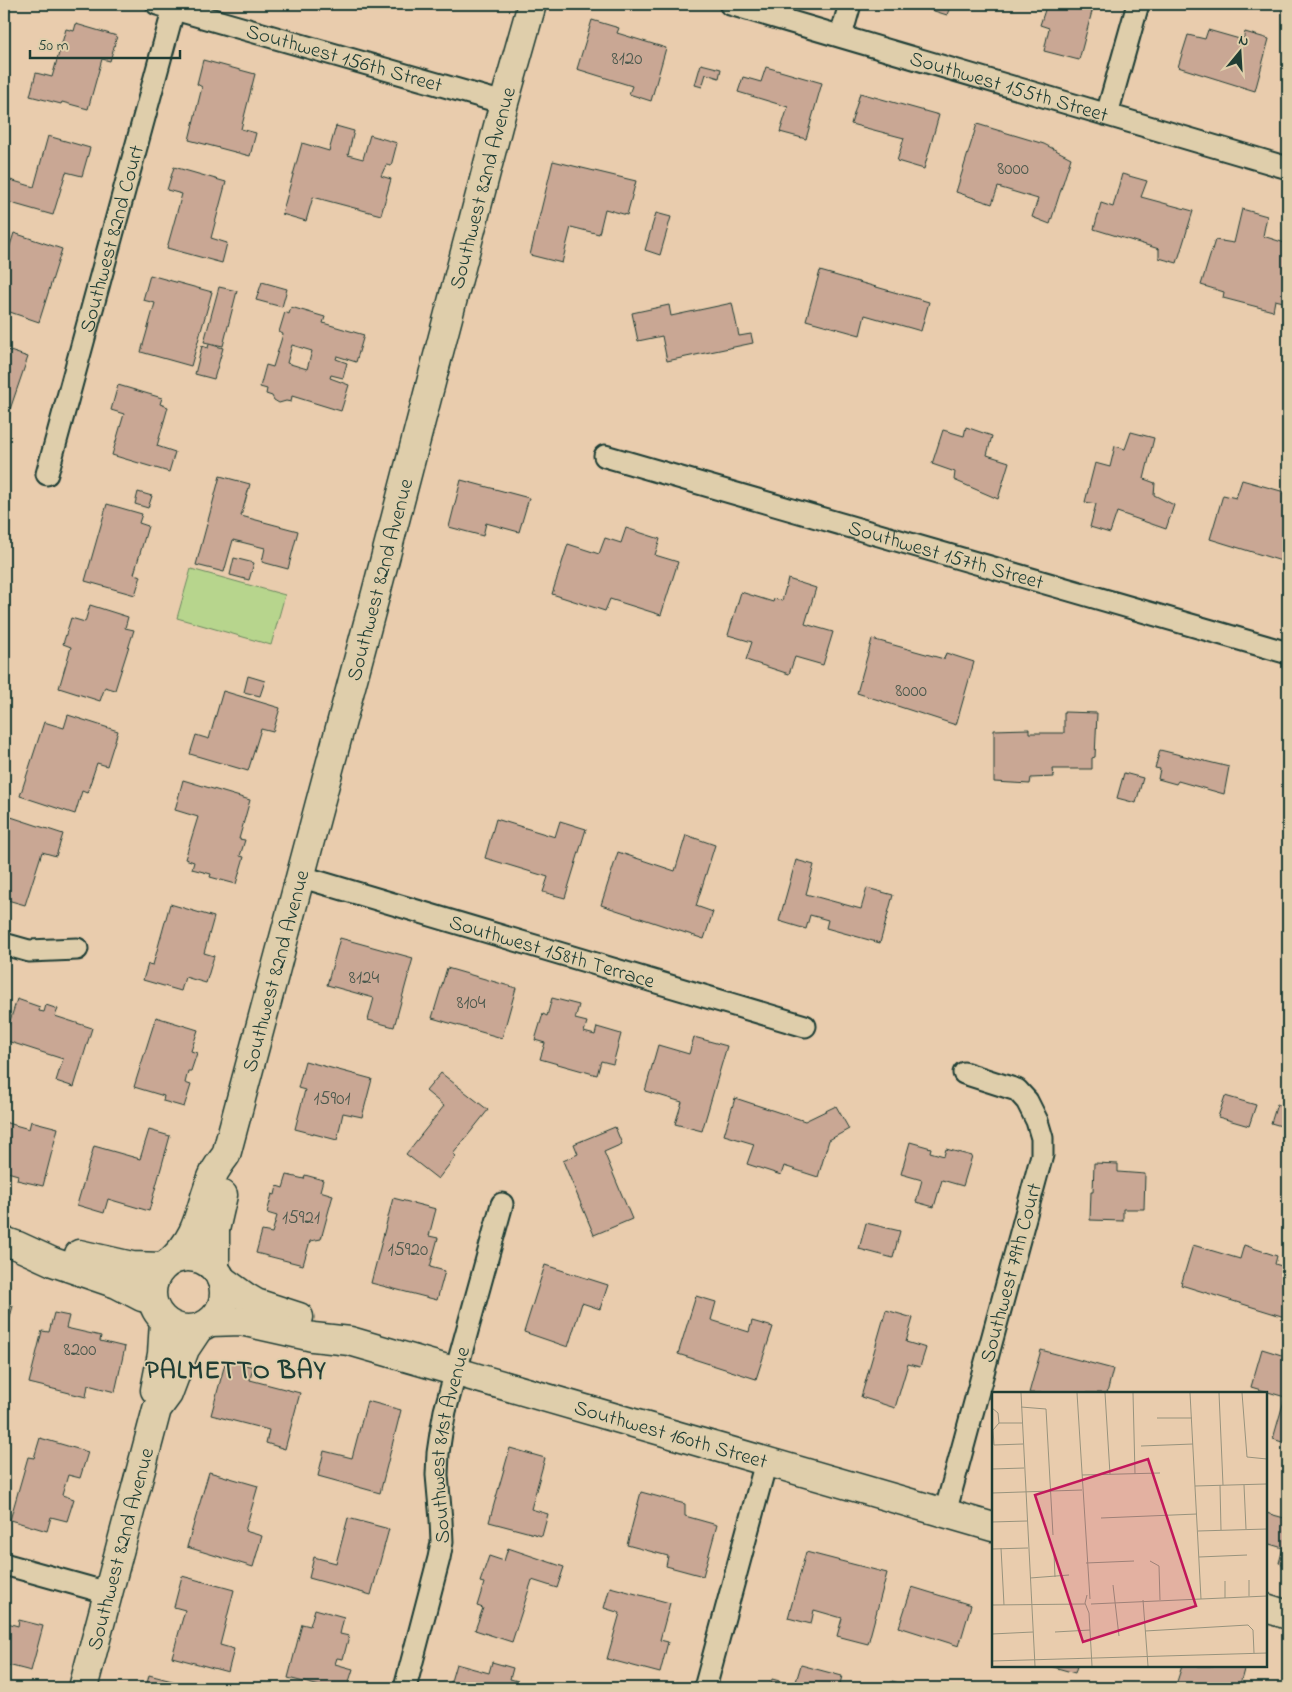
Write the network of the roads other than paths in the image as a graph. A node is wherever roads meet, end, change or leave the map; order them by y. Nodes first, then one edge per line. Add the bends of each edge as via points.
1 (532, 4) edge
2 (730, 4) edge
3 (850, 4) edge
4 (1138, 4) edge
5 (168, 5) edge
6 (841, 36) junction
7 (504, 103) junction
8 (1107, 114) junction
9 (1288, 168) edge
10 (605, 456) dead end
11 (47, 474) dead end
12 (1288, 653) edge
13 (299, 876) junction
14 (4, 944) edge
15 (77, 949) dead end
16 (805, 1026) dead end
17 (964, 1073) dead end
18 (226, 1155) junction
19 (502, 1204) dead end
20 (11, 1244) edge
21 (167, 1263) junction
22 (218, 1274) junction
23 (157, 1310) junction
24 (205, 1325) junction
25 (350, 1341) junction
26 (457, 1371) junction
27 (157, 1409) junction
28 (766, 1462) junction
29 (945, 1513) junction
30 (992, 1527) edge
31 (4, 1564) edge
32 (108, 1592) junction
33 (1267, 1608) edge
34 (1288, 1615) edge
35 (83, 1688) edge
36 (404, 1688) edge
37 (706, 1688) edge

1 - 7 street, Southwest 82nd Avenue
2 - 6 street, Southwest 155th Street
3 - 6 street
4 - 8 street
5 - 7 street, Southwest 156th Street
5 - 11 street, Southwest 82nd Court
6 - 8 street, Southwest 155th Street
7 - 13 street, Southwest 82nd Avenue
8 - 9 street, Southwest 155th Street
10 - 12 street, Southwest 157th Street
13 - 16 street, Southwest 158th Terrace
13 - 18 street, Southwest 82nd Avenue
14 - 15 street via 30,951
17 - 29 street, Southwest 79th Court via 1017,1090 1037,1121 1042,1155
18 - 21 street, Southwest 82nd Avenue via 215,1171 192,1237 184,1250
18 - 22 street, Southwest 82nd Avenue via 228,1177 215,1230
19 - 26 street, Southwest 81st Avenue
20 - 21 street via 54,1249 132,1266
20 - 23 street via 117,1284 142,1297
21 - 22 street via 183,1257 195,1258 206,1262
21 - 23 street via 153,1281
22 - 24 street via 224,1290 223,1302 219,1313
22 - 25 street, Southwest 160th Street via 246,1298 316,1324
23 - 24 street via 180,1329
23 - 27 street, Southwest 82nd Avenue via 162,1354 154,1393
24 - 25 street, Southwest 160th Street via 241,1321 313,1337
24 - 27 street, Southwest 82nd Avenue via 185,1349 168,1394
25 - 26 street, Southwest 160th Street
26 - 28 street, Southwest 160th Street
26 - 36 street, Southwest 81st Avenue via 438,1453 439,1558
27 - 32 street, Southwest 82nd Avenue
28 - 29 street, Southwest 160th Street
28 - 37 street
29 - 30 street, Southwest 160th Street
31 - 32 street
32 - 35 street, Southwest 82nd Avenue
33 - 34 street

